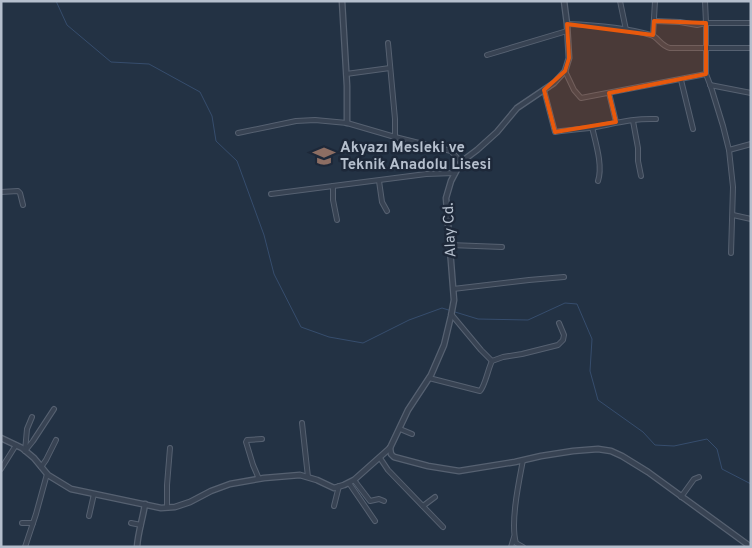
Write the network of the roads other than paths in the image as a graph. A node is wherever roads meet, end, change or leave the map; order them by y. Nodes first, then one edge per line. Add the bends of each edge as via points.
1 (342, 1) edge
2 (564, 1) edge
3 (620, 1) edge
4 (655, 1) edge
5 (705, 1) edge
6 (654, 21) junction
7 (706, 23) junction
8 (751, 23) edge
9 (567, 24) junction
10 (626, 30) junction
11 (568, 32) junction
12 (653, 36) junction
13 (388, 43) dead end
14 (706, 47) junction
15 (751, 48) edge
16 (487, 55) dead end
17 (390, 68) junction
18 (565, 71) junction
19 (346, 74) junction
20 (706, 74) junction
21 (681, 80) junction
22 (710, 85) junction
23 (544, 90) junction
24 (609, 93) junction
25 (751, 93) edge
26 (656, 119) dead end
27 (633, 121) junction
28 (348, 122) junction
29 (616, 122) junction
30 (592, 127) junction
31 (693, 129) dead end
32 (238, 132) dead end
33 (395, 137) junction
34 (751, 144) edge
35 (729, 150) junction
36 (461, 162) junction
37 (455, 173) junction
38 (641, 176) dead end
39 (379, 181) junction
40 (598, 182) dead end
41 (334, 186) junction
42 (1, 192) edge
43 (271, 194) dead end
44 (23, 205) dead end
45 (387, 211) dead end
46 (733, 215) junction
47 (751, 219) edge
48 (337, 220) dead end
49 (450, 245) junction
50 (502, 247) dead end
51 (731, 254) dead end
52 (564, 277) dead end
53 (453, 289) junction
54 (451, 315) junction
55 (559, 323) dead end
56 (492, 361) junction
57 (429, 378) junction
58 (54, 409) dead end
59 (32, 417) dead end
60 (302, 422) dead end
61 (400, 429) junction
62 (412, 434) dead end
63 (1, 438) edge
64 (262, 439) dead end
65 (56, 440) dead end
66 (16, 445) junction
67 (170, 448) dead end
68 (390, 448) junction
69 (25, 450) junction
70 (380, 458) junction
71 (523, 460) junction
72 (41, 467) junction
73 (1, 469) edge
74 (46, 474) junction
75 (308, 477) junction
76 (699, 477) dead end
77 (259, 479) junction
78 (352, 482) junction
79 (339, 486) junction
80 (94, 494) junction
81 (435, 497) dead end
82 (681, 497) junction
83 (384, 501) dead end
84 (145, 504) junction
85 (334, 506) dead end
86 (423, 506) junction
87 (167, 507) junction
88 (89, 516) dead end
89 (375, 521) dead end
90 (22, 523) dead end
91 (33, 523) junction
92 (131, 523) dead end
93 (141, 525) junction
94 (443, 527) dead end
95 (514, 537) junction
96 (25, 547) edge
97 (137, 547) edge
98 (511, 547) edge
99 (523, 547) edge
100 (751, 547) edge

1 - 19 street
2 - 9 street
3 - 10 street
4 - 6 street
5 - 7 street
6 - 7 street
6 - 12 street
7 - 8 street
7 - 14 street
9 - 10 street
9 - 11 street
10 - 12 street
11 - 16 street
11 - 18 street via 569,58
12 - 14 street via 664,47
13 - 17 street
14 - 15 street
14 - 20 street
17 - 19 street
17 - 33 street
18 - 23 street, Alay Cd.
18 - 24 street via 581,98
19 - 28 street
20 - 21 street
20 - 22 street
21 - 24 street
21 - 31 street
22 - 25 street
22 - 35 street
23 - 30 street via 555,132
23 - 36 street, Alay Cd. via 517,108 497,132
24 - 29 street
26 - 27 street
27 - 29 street
27 - 38 street
28 - 32 street via 296,121
28 - 33 street
29 - 30 street
30 - 40 street via 600,166
33 - 36 street via 451,152
34 - 35 street
35 - 46 street via 734,187
36 - 37 street, Alay Cd.
37 - 39 street
37 - 49 street, Alay Cd. via 446,198
39 - 41 street
39 - 45 street via 382,202
41 - 43 street
41 - 48 street
42 - 44 street via 18,191
46 - 47 street
46 - 51 street
49 - 50 street
49 - 53 street, Alay Cd.
52 - 53 street
53 - 54 street, Alay Cd.
54 - 56 street
54 - 57 street, Alay Cd. via 444,345
55 - 56 street via 564,335 558,345
56 - 57 street via 480,391
57 - 61 street, Alay Cd.
58 - 69 street
59 - 69 street
60 - 75 street
61 - 62 street
61 - 68 street, Alay Cd.
63 - 66 street
64 - 77 street via 246,442
65 - 72 street
66 - 69 street
66 - 73 street
67 - 87 street
68 - 70 street, Alay Cd.
68 - 71 street via 394,457 459,471
69 - 72 street
70 - 78 street, Alay Cd.
70 - 86 street
71 - 82 street via 573,451 611,451
71 - 95 street
72 - 74 street
74 - 80 street via 72,490
74 - 91 street
75 - 77 street via 300,474
75 - 79 street via 334,488
76 - 82 street
77 - 87 street via 230,484 190,502
78 - 79 street
78 - 83 street via 370,500 379,498
78 - 89 street
79 - 85 street
80 - 84 street
80 - 88 street
81 - 86 street
82 - 100 street
84 - 87 street
84 - 93 street
86 - 94 street
90 - 91 street
91 - 96 street
92 - 93 street
93 - 97 street
95 - 98 street
95 - 99 street via 516,543

